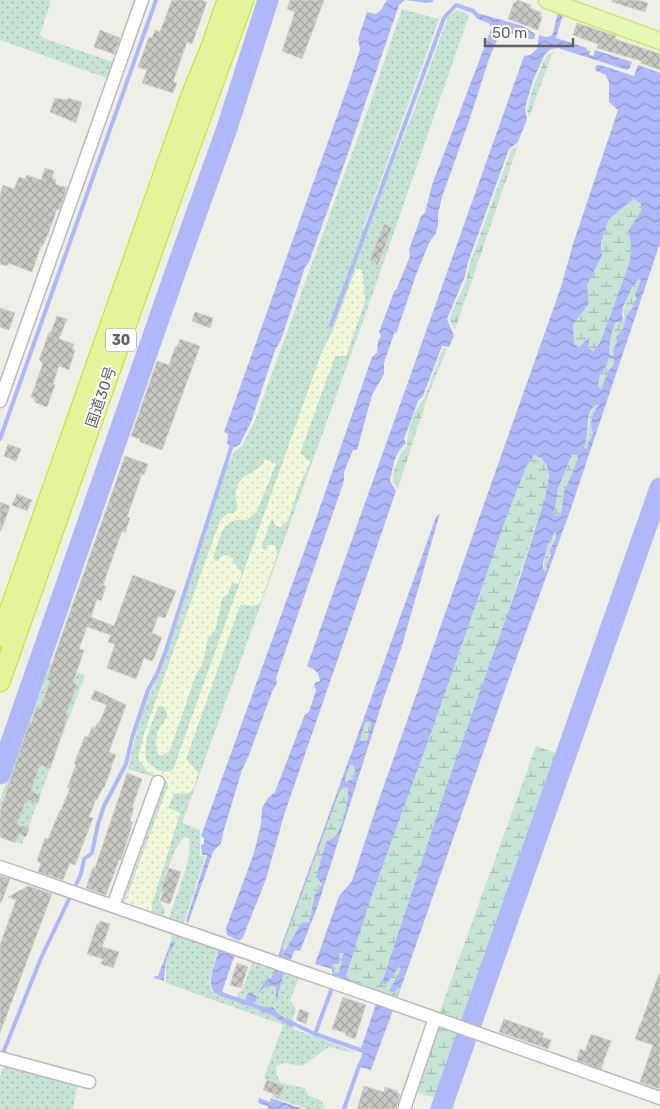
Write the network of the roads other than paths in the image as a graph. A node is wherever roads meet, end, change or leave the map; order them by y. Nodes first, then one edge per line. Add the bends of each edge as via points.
1 (142, 0) edge
2 (227, 0) edge
3 (244, 0) edge
4 (547, 0) edge
5 (660, 41) edge
6 (0, 401) edge
7 (0, 637) edge
8 (0, 682) edge
9 (158, 782) dead end
10 (0, 867) edge
11 (113, 906) junction
12 (436, 1018) junction
13 (0, 1058) edge
14 (89, 1082) dead end
15 (660, 1098) edge
16 (404, 1109) edge

1 - 6 street
2 - 7 highway, 国道30号 / 30
3 - 8 highway, 国道30号 / 30
4 - 5 main road
9 - 11 street
10 - 11 street
11 - 12 street
12 - 15 street
12 - 16 street
13 - 14 street

